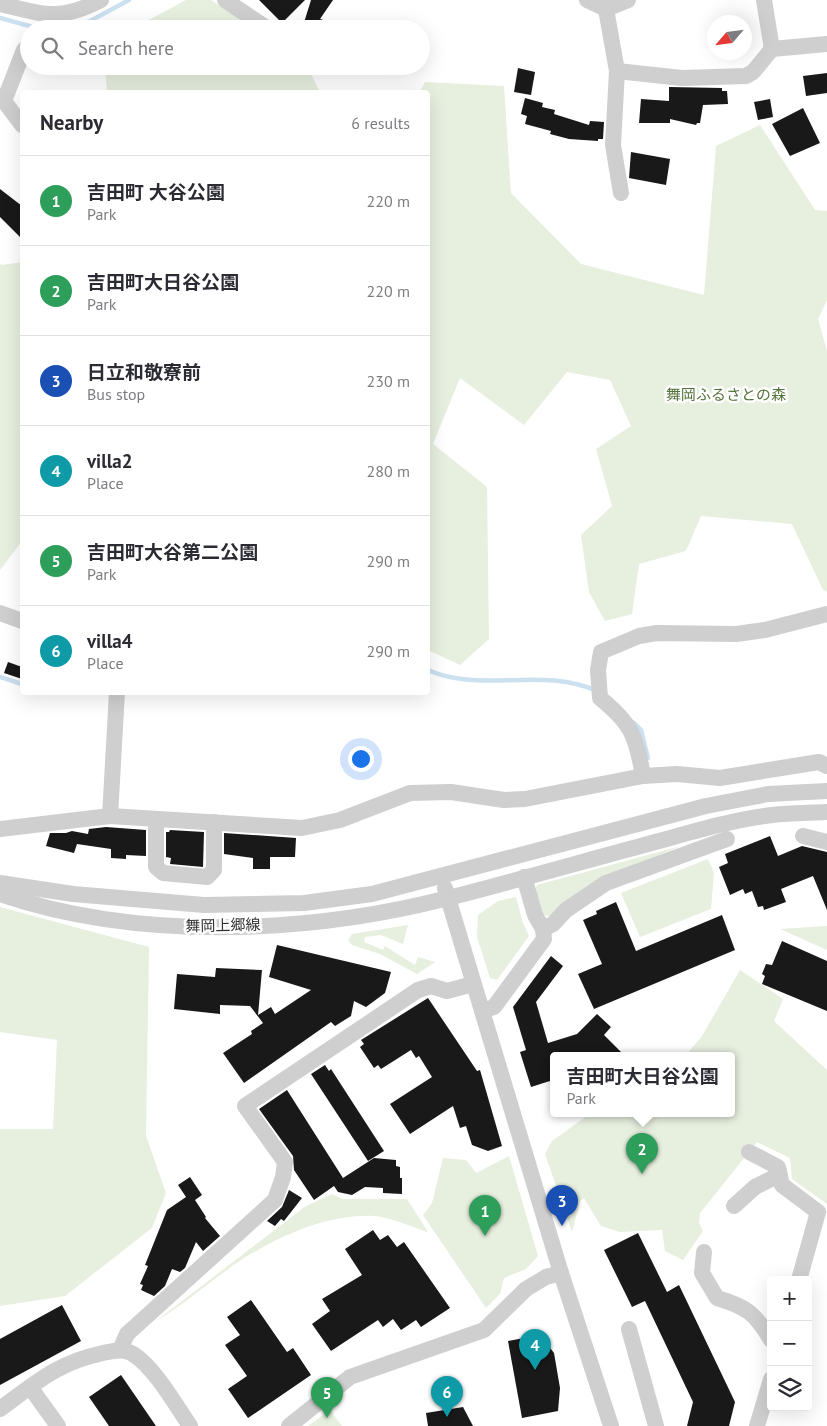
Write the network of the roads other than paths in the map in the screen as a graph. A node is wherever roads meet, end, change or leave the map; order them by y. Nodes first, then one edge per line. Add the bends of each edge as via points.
1 (101, 0) edge
2 (225, 0) edge
3 (587, 0) edge
4 (628, 0) edge
5 (764, 0) edge
6 (0, 4) edge
7 (606, 9) junction
8 (36, 20) edge
9 (46, 20) edge
10 (255, 20) edge
11 (827, 44) edge
12 (772, 49) junction
13 (20, 60) edge
14 (617, 71) junction
15 (20, 122) edge
16 (621, 193) dead end
17 (0, 612) edge
18 (827, 614) edge
19 (20, 620) edge
20 (117, 695) edge
21 (827, 766) edge
22 (643, 776) junction
23 (827, 791) edge
24 (827, 812) edge
25 (110, 816) junction
26 (156, 819) junction
27 (214, 822) junction
28 (0, 829) edge
29 (803, 836) dead end
30 (727, 838) dead end
31 (827, 842) edge
32 (441, 876) junction
33 (524, 877) junction
34 (0, 883) edge
35 (0, 894) edge
36 (448, 898) junction
37 (543, 929) junction
38 (473, 984) junction
39 (482, 1011) junction
40 (749, 1152) dead end
41 (779, 1175) junction
42 (734, 1206) dead end
43 (821, 1227) edge
44 (704, 1252) dead end
45 (561, 1273) junction
46 (801, 1276) edge
47 (630, 1329) dead end
48 (767, 1333) edge
49 (120, 1350) junction
50 (30, 1387) junction
51 (767, 1393) edge
52 (0, 1409) edge
53 (58, 1426) edge
54 (190, 1426) edge
55 (289, 1426) edge
56 (611, 1426) edge
57 (656, 1426) edge
58 (758, 1426) edge

1 - 9 street
2 - 10 street
3 - 7 street
4 - 7 street
5 - 12 street
6 - 8 street
7 - 14 street
11 - 12 street
12 - 14 street via 746,76 682,78
13 - 15 street via 4,100
14 - 16 street via 613,146
17 - 19 street
18 - 22 street via 736,634 657,633 639,636 601,652 599,690 635,736
20 - 25 street
21 - 22 street via 819,762 720,778 677,774
22 - 27 street via 525,799 504,800 451,792 410,793 340,820 302,828
23 - 32 street, 舞岡上郷線 via 768,794 706,806
24 - 33 street, 舞岡上郷線 via 772,815 702,829
25 - 26 street
25 - 28 street
26 - 27 street
26 - 27 street via 156,867 163,873 208,877 214,870
29 - 31 street
30 - 37 street via 606,883
32 - 34 street, 舞岡上郷線 via 372,894 304,903 204,905 73,894
32 - 36 street
33 - 36 street, 舞岡上郷線
33 - 37 street via 535,916
35 - 36 street, 舞岡上郷線 via 70,913 124,923 198,926 303,924 374,915
36 - 38 street
37 - 39 street via 544,938 540,945 494,1007
38 - 39 street
38 - 49 street via 447,991 432,986 418,990 245,1106 285,1162 275,1200 127,1334
39 - 45 street
40 - 41 street via 778,1167
41 - 42 street via 756,1187
41 - 43 street via 782,1185 818,1212
43 - 46 street
44 - 48 street via 702,1272 717,1298 742,1306 757,1317
45 - 55 street via 546,1277 526,1289 484,1330 350,1377
45 - 56 street
47 - 57 street
49 - 50 street via 80,1358 53,1370
49 - 54 street via 132,1353 148,1367
50 - 52 street
50 - 53 street
51 - 58 street

